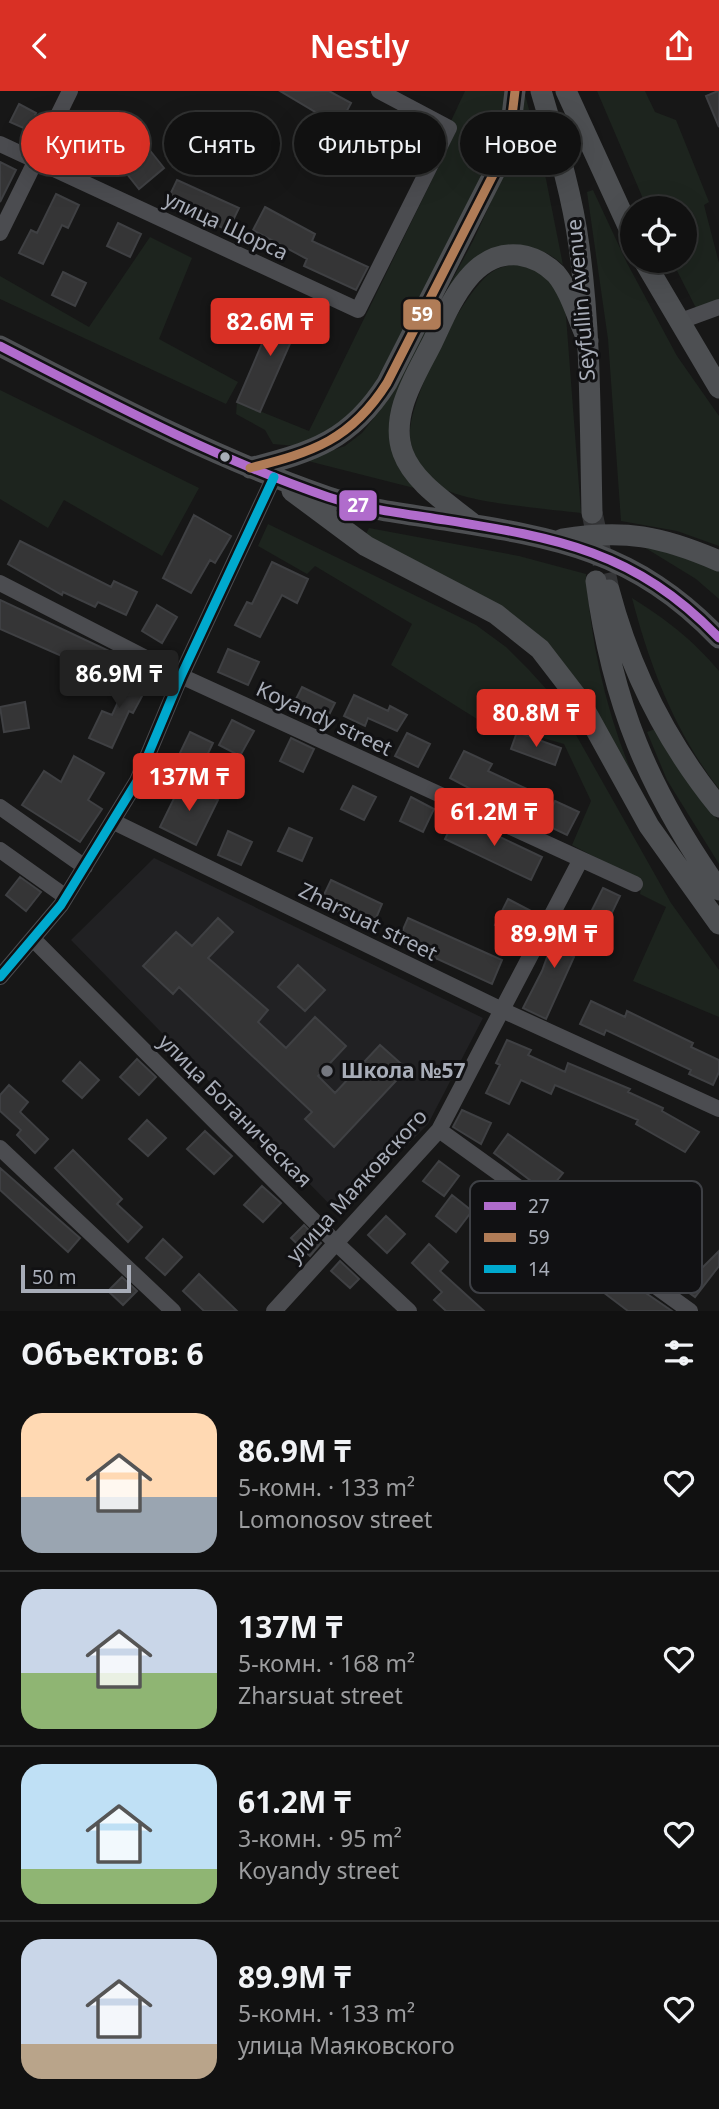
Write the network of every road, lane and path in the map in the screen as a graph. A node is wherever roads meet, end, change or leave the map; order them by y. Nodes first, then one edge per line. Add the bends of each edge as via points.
1 (70, 91) edge
2 (379, 91) edge
3 (514, 91) edge
4 (541, 91) edge
5 (566, 91) edge
6 (60, 112) edge
7 (0, 143) edge
8 (21, 153) edge
9 (30, 175) edge
10 (67, 175) edge
11 (620, 209) edge
12 (0, 233) edge
13 (651, 273) edge
14 (719, 307) edge
15 (678, 322) junction
16 (588, 341) junction
17 (0, 346) edge
18 (719, 388) edge
19 (250, 468) junction
20 (274, 477) junction
21 (592, 513) tunnel mouth
22 (475, 525) junction
23 (557, 540) junction
24 (719, 561) edge
25 (0, 583) edge
26 (719, 638) edge
27 (181, 675) junction
28 (0, 807) edge
29 (719, 807) edge
30 (114, 823) junction
31 (0, 850) edge
32 (580, 860) junction
33 (85, 867) junction
34 (635, 884) dead end
35 (719, 890) edge
36 (66, 897) junction
37 (719, 924) edge
38 (33, 939) junction
39 (0, 977) edge
40 (504, 1011) junction
41 (719, 1109) edge
42 (439, 1130) junction
43 (0, 1148) edge
44 (510, 1181) edge
45 (336, 1243) junction
46 (665, 1293) edge
47 (173, 1311) edge
48 (274, 1311) edge
49 (409, 1311) edge
50 (690, 1311) edge

1 - 6 street
2 - 10 street, улица Щорса via 449,128 358,310
3 - 19 main road via 512,116 494,173 373,406 337,439
4 - 16 main road, Seyfullin Avenue via 572,206
5 - 11 main road
7 - 8 street, улица Щорса
9 - 12 street
13 - 15 main road
14 - 15 street
15 - 18 main road
16 - 21 main road, Seyfullin Avenue
16 - 22 main road via 564,286 545,264 533,258 497,257 475,271 456,295 407,395 399,439 418,476
17 - 19 main road
19 - 20 main road
20 - 22 main road via 331,498
20 - 27 street
20 - 37 main road via 366,547 496,614 540,649 580,701 656,838
22 - 23 main road
23 - 24 main road via 633,533 677,543
23 - 26 main road via 643,574
25 - 27 street, Koyandy street
27 - 30 street via 137,781
27 - 32 street, Koyandy street
28 - 33 street
29 - 35 main road via 646,696 602,585 609,658 645,766 676,826
30 - 33 street
30 - 40 street, Zharsuat street
31 - 36 street
32 - 34 street, Koyandy street
32 - 40 street, улица Маяковского
33 - 36 street
36 - 38 street
38 - 39 street
38 - 45 street, улица Ботаническая
40 - 41 street, Zharsuat street
40 - 42 street, улица Маяковского
42 - 44 street
42 - 45 street, улица Маяковского
43 - 47 street
45 - 48 street, улица Маяковского
45 - 49 street, улица Ботаническая
46 - 50 street

